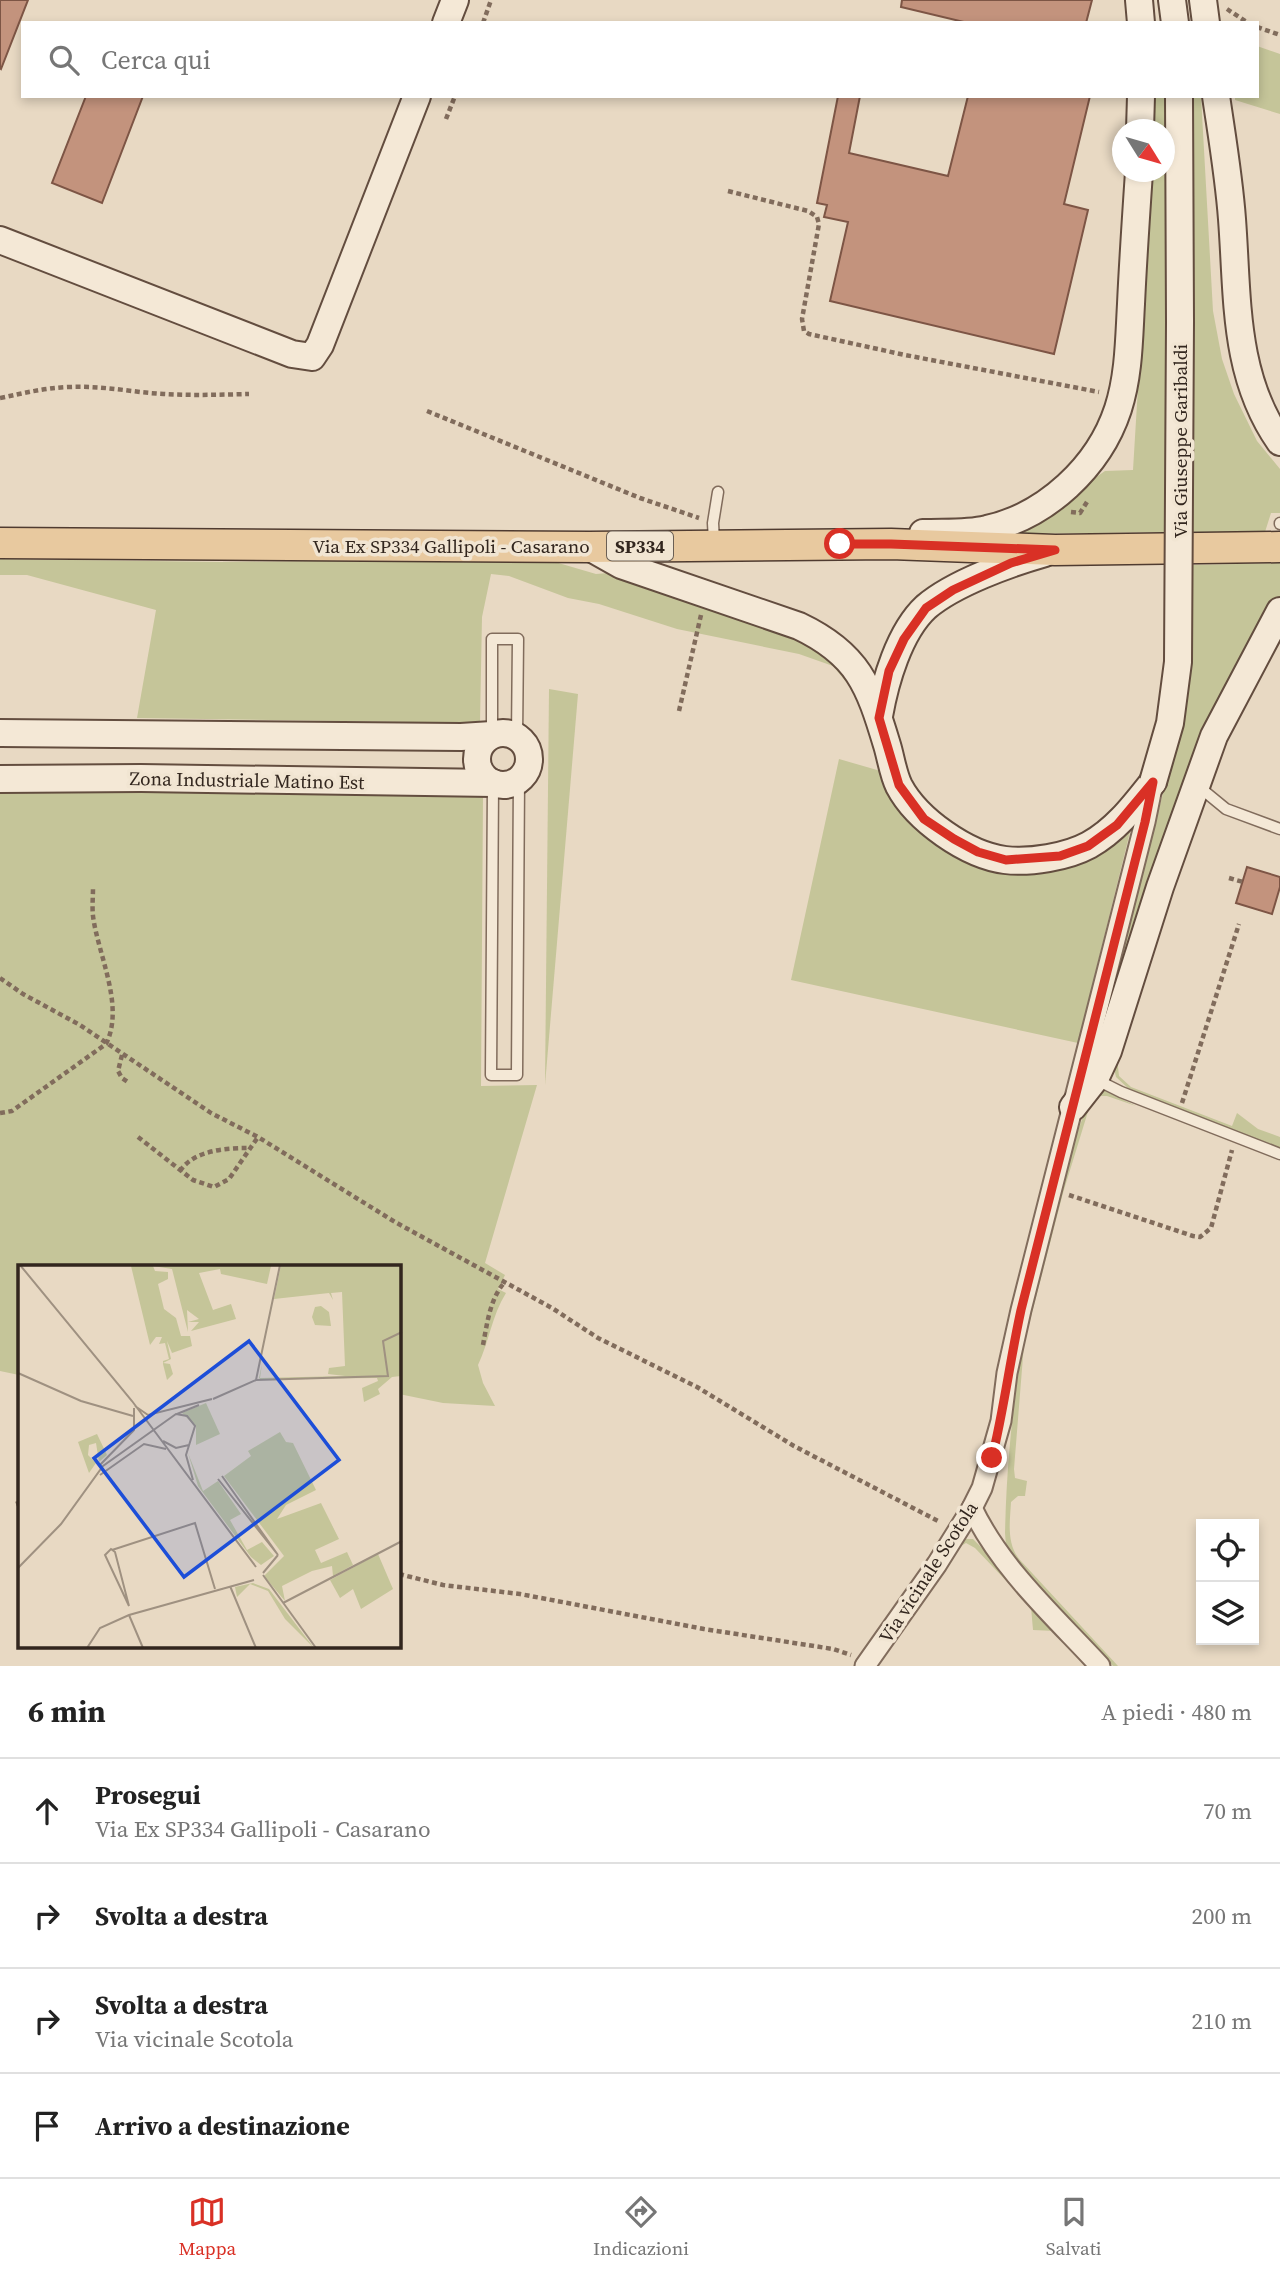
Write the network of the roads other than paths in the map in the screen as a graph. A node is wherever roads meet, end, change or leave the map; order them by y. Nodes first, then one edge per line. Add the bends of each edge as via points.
1 (455, 0) edge
2 (1139, 0) edge
3 (1172, 0) edge
4 (447, 21) edge
5 (1141, 21) edge
6 (1175, 21) edge
7 (416, 98) edge
8 (1141, 98) edge
9 (1180, 98) edge
10 (1216, 98) edge
11 (1140, 119) edge
12 (1138, 182) edge
13 (0, 240) edge
14 (1280, 442) edge
15 (718, 492) dead end
16 (713, 534) junction
17 (0, 543) edge
18 (891, 544) junction
19 (589, 547) junction
20 (1280, 547) edge
21 (1055, 550) junction
22 (1280, 611) edge
23 (879, 718) junction
24 (0, 733) edge
25 (257, 735) junction
26 (505, 736) junction
27 (0, 779) edge
28 (519, 779) junction
29 (255, 780) junction
30 (1153, 782) junction
31 (493, 783) junction
32 (1195, 784) junction
33 (1280, 829) edge
34 (1095, 1079) junction
35 (1073, 1107) junction
36 (1280, 1154) edge
37 (972, 1508) junction
38 (866, 1665) edge
39 (1100, 1666) edge

1 - 4 main road
2 - 5 main road
3 - 6 main road
7 - 13 main road via 312,357 292,354
8 - 11 main road
9 - 30 main road, Via Giuseppe Garibaldi, bridge via 1178,663 1170,723
10 - 14 main road via 1240,342 1264,419
12 - 18 main road via 1126,374 1117,410 1098,448 1072,482 1042,507 1013,522 984,530 918,533
15 - 16 lane
16 - 18 main road, Via Ex SP334 Gallipoli - Casarano / SP334
16 - 19 main road, Via Ex SP334 Gallipoli - Casarano / SP334
17 - 19 main road, Via Ex SP334 Gallipoli - Casarano / SP334
18 - 21 main road, Via Ex SP334 Gallipoli - Casarano / SP334
19 - 23 main road via 621,565 826,639 846,656 870,692
20 - 21 main road, Via Ex SP334 Gallipoli - Casarano / SP334
21 - 23 main road via 1011,563 926,608 889,671
22 - 32 main road via 1214,736
23 - 30 main road via 899,785 924,819 978,852 1006,860 1060,856 1088,846 1117,825
24 - 25 main road
25 - 26 main road
25 - 29 main road
26 - 26 lane via 518,639 492,639
26 - 28 main road via 526,746 530,758
26 - 31 main road via 483,743 478,754 483,776
27 - 29 main road, Zona Industriale Matino Est
28 - 31 main road, Zona Industriale Matino Est via 507,785
28 - 31 lane via 517,1075 491,1075
29 - 31 main road, Zona Industriale Matino Est
30 - 35 street, Via vicinale Scotola
32 - 33 lane via 1226,809
32 - 34 main road via 1116,1028
34 - 35 main road
34 - 36 lane
35 - 37 street, Via vicinale Scotola via 1010,1360 992,1458
37 - 38 street, Via vicinale Scotola
37 - 39 street via 999,1555

